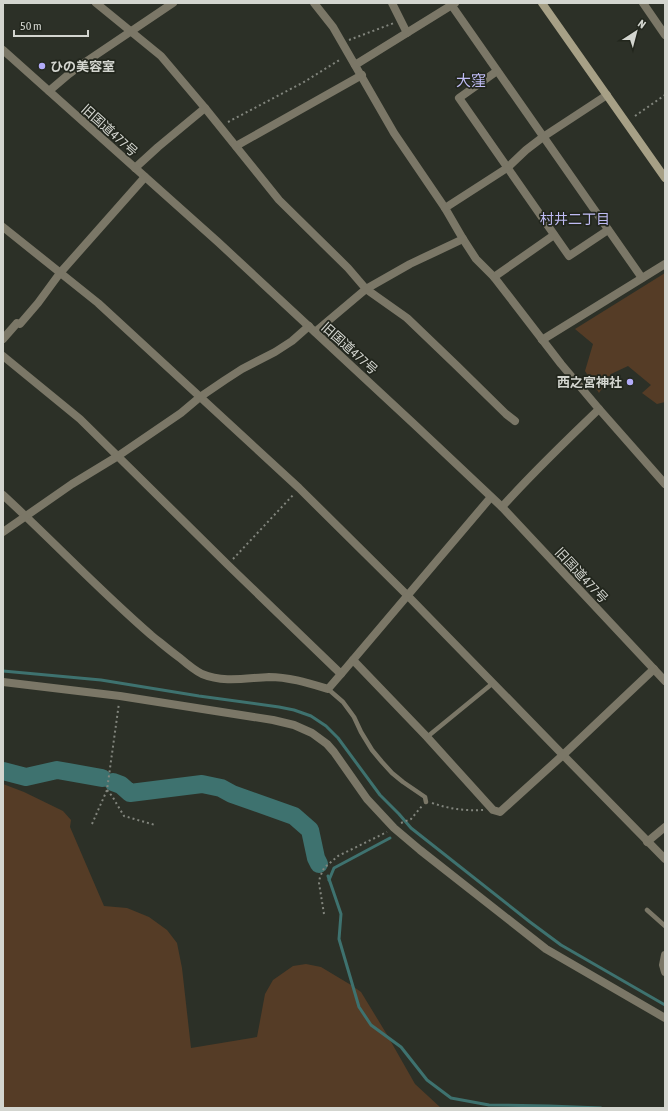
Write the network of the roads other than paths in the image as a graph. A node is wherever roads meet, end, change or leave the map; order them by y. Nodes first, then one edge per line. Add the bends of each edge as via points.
1 (96, 3) edge
2 (173, 3) edge
3 (314, 3) edge
4 (392, 3) edge
5 (542, 3) edge
6 (642, 3) edge
7 (452, 4) edge
8 (132, 31) junction
9 (407, 33) junction
10 (665, 35) edge
11 (3, 50) edge
12 (355, 65) junction
13 (497, 71) junction
14 (362, 76) junction
15 (49, 91) junction
16 (607, 95) junction
17 (205, 108) junction
18 (544, 137) junction
19 (236, 146) junction
20 (135, 168) junction
21 (507, 168) junction
22 (145, 177) junction
23 (665, 178) edge
24 (445, 208) junction
25 (3, 227) edge
26 (608, 230) junction
27 (554, 235) junction
28 (463, 238) junction
29 (665, 264) edge
30 (60, 273) junction
31 (494, 277) junction
32 (642, 278) junction
33 (366, 289) junction
34 (312, 329) junction
35 (3, 339) edge
36 (542, 340) junction
37 (3, 356) edge
38 (200, 397) junction
39 (599, 409) junction
40 (515, 421) dead end
41 (118, 456) junction
42 (665, 484) edge
43 (3, 496) edge
44 (491, 497) junction
45 (502, 508) junction
46 (26, 516) junction
47 (3, 532) edge
48 (407, 594) junction
49 (353, 660) junction
50 (654, 669) junction
51 (341, 674) junction
52 (665, 681) edge
53 (3, 682) edge
54 (493, 683) junction
55 (328, 689) junction
56 (427, 737) junction
57 (563, 755) junction
58 (426, 802) road end
59 (665, 826) edge
60 (647, 842) junction
61 (665, 859) edge
62 (647, 910) dead end
63 (665, 926) edge
64 (665, 955) edge
65 (665, 972) edge
66 (665, 1018) edge

1 - 8 street
2 - 8 street
3 - 12 street via 333,27
4 - 9 street
5 - 16 street
6 - 10 street
7 - 9 street
7 - 13 street
8 - 15 street via 81,65
8 - 17 street via 161,56
9 - 12 street
11 - 15 street, 旧国道477号
12 - 14 street
13 - 18 street
13 - 21 street via 459,98
14 - 19 street
14 - 24 street via 394,133
15 - 20 street, 旧国道477号
16 - 18 street
16 - 23 street
17 - 19 street
17 - 20 street
18 - 21 street
18 - 26 street
19 - 33 street via 279,200
20 - 22 street, 旧国道477号
21 - 24 street
21 - 27 street
22 - 30 street
22 - 34 street, 旧国道477号
24 - 28 street
25 - 30 street
26 - 27 street via 569,256
26 - 32 street
27 - 31 street
28 - 31 street via 476,259
28 - 33 street
29 - 32 street
30 - 35 street via 20,324 17,323
30 - 38 street via 103,308
31 - 36 street
32 - 36 street
33 - 34 street
33 - 40 street via 406,318
34 - 38 street
34 - 44 street, 旧国道477号
36 - 39 street
37 - 41 street via 72,412
38 - 41 street
38 - 48 street via 299,488
39 - 42 street
39 - 45 street
41 - 46 street
41 - 51 street
43 - 46 street
44 - 45 street, 旧国道477号
44 - 48 street
45 - 50 street, 旧国道477号
46 - 47 street
46 - 55 street via 119,607 194,670 218,679 290,678
48 - 49 street
48 - 54 street
49 - 51 street
49 - 56 street
50 - 52 street, 旧国道477号
50 - 57 street
51 - 55 street
53 - 66 street via 120,696 286,723 312,733 334,752 367,799 420,850 546,949
54 - 56 lane
54 - 57 street
55 - 58 lane via 343,702 382,762 403,782 426,797
56 - 57 street via 493,810 500,812
57 - 60 street
59 - 60 street
60 - 61 street
62 - 63 lane
64 - 65 street

